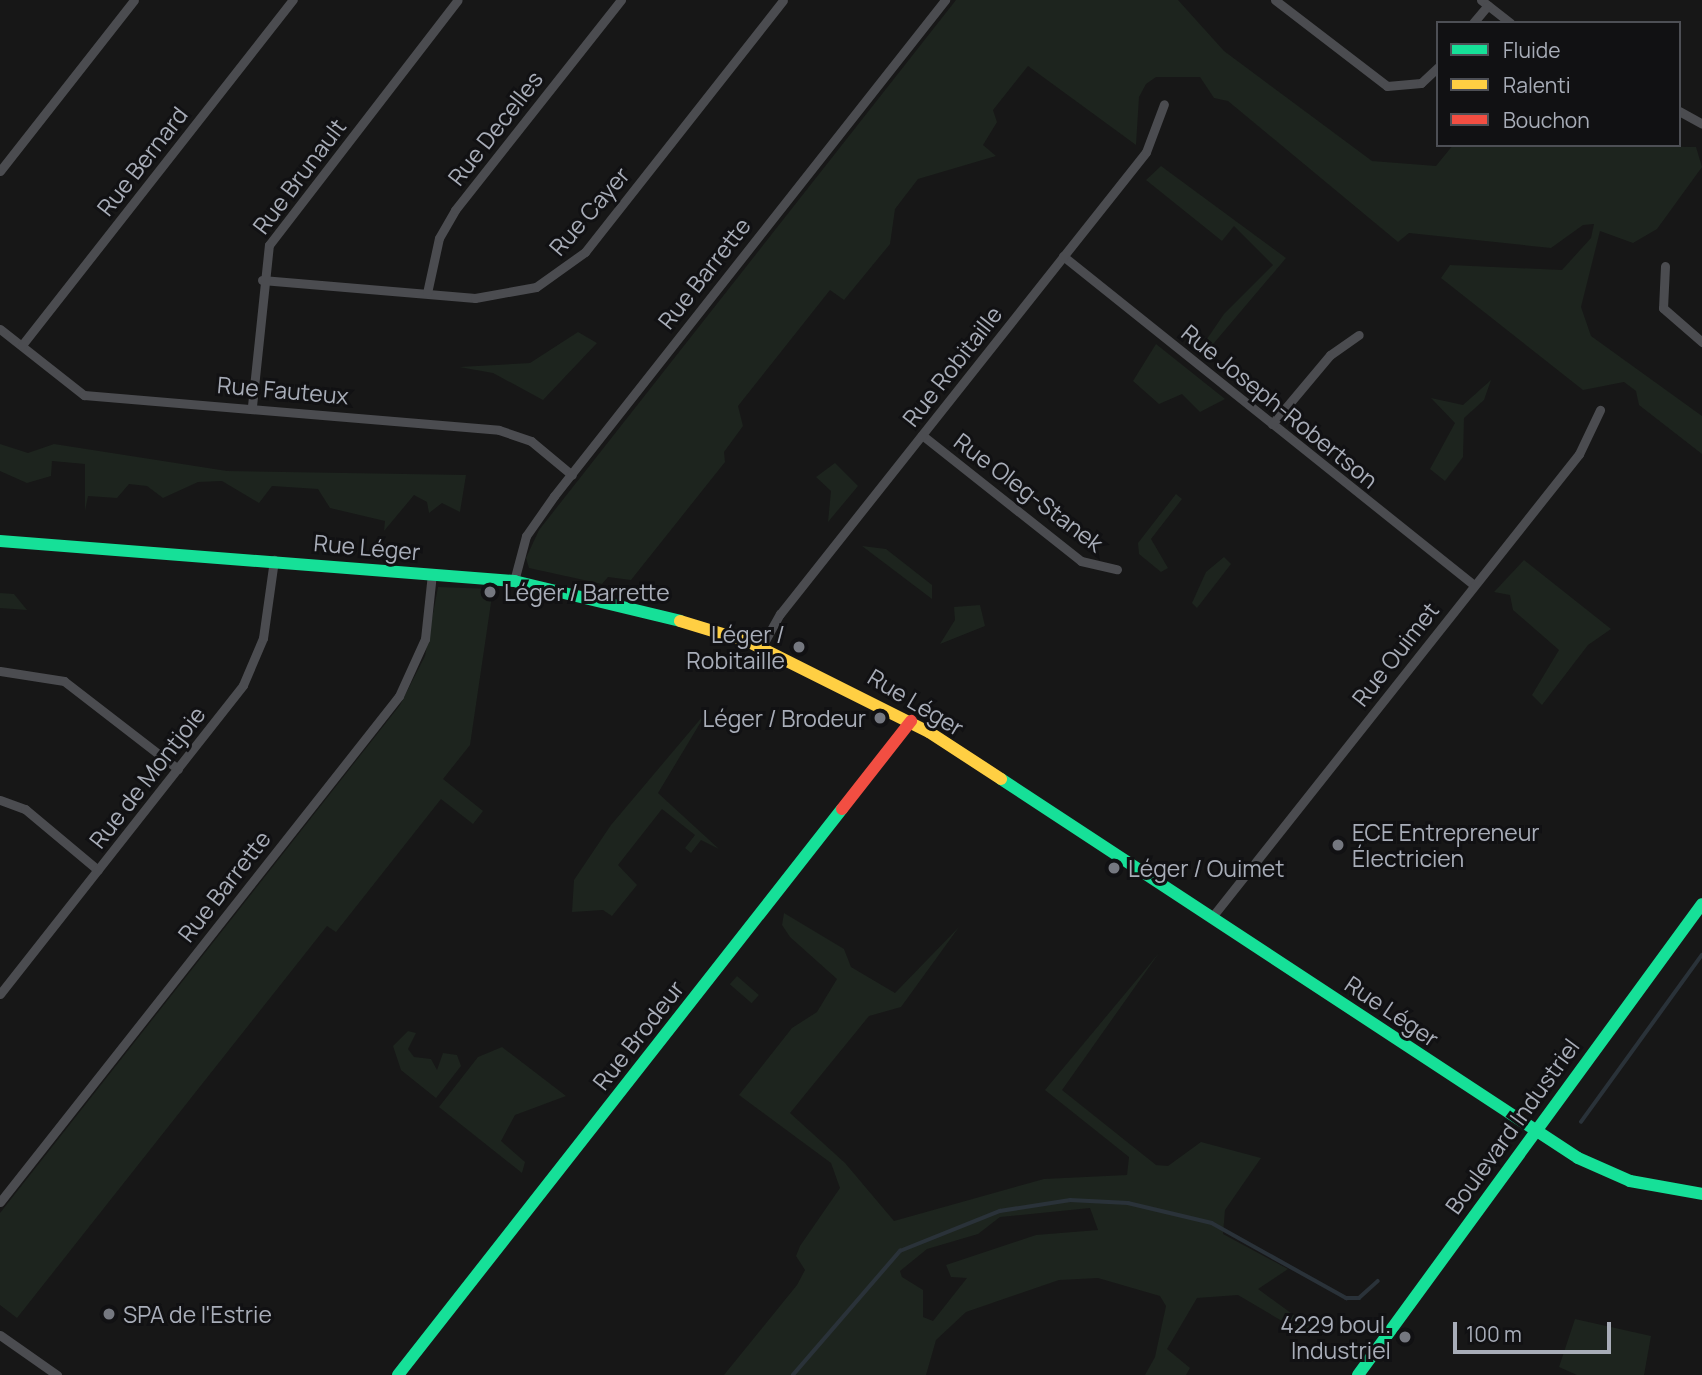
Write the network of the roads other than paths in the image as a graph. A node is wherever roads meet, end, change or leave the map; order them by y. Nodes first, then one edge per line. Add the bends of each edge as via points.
1 (134, 0) edge
2 (293, 0) edge
3 (458, 0) edge
4 (621, 0) edge
5 (783, 0) edge
6 (946, 0) edge
7 (1275, 0) edge
8 (1484, 3) edge
9 (1474, 21) edge
10 (1507, 21) edge
11 (1436, 69) edge
12 (1164, 104) dead end
13 (1681, 112) edge
14 (1702, 124) edge
15 (0, 171) edge
16 (1063, 256) junction
17 (1665, 266) dead end
18 (262, 280) junction
19 (427, 293) junction
20 (0, 329) edge
21 (1359, 335) dead end
22 (1702, 342) edge
23 (22, 345) junction
24 (252, 406) junction
25 (1600, 410) dead end
26 (1272, 424) junction
27 (922, 435) junction
28 (572, 475) junction
29 (0, 541) edge
30 (274, 560) junction
31 (1117, 569) dead end
32 (432, 573) junction
33 (514, 581) junction
34 (1474, 586) junction
35 (762, 646) junction
36 (0, 671) edge
37 (911, 722) junction
38 (178, 769) junction
39 (0, 800) edge
40 (98, 870) junction
41 (1701, 907) edge
42 (1212, 917) junction
43 (0, 994) edge
44 (1535, 1131) junction
45 (1702, 1194) edge
46 (0, 1202) edge
47 (0, 1335) edge
48 (57, 1375) edge
49 (398, 1375) edge
50 (1359, 1375) edge

1 - 15 street
2 - 23 street, Rue Bernard
3 - 18 street, Rue Brunault via 275,232
4 - 19 street, Rue Decelles via 446,223
5 - 19 street, Rue Cayer via 597,237 562,273 503,296
6 - 28 street, Rue Barrette
7 - 11 street via 1387,86 1421,83
8 - 9 street
8 - 10 street
12 - 16 street, Rue Robitaille via 1146,152
13 - 14 street
16 - 26 street, Rue Joseph-Robertson
16 - 27 street, Rue Robitaille
17 - 22 street via 1663,308
18 - 19 street, Rue Cayer
18 - 24 street, Rue Brunault
20 - 23 street, Rue Fauteux
21 - 26 street via 1330,355
23 - 24 street, Rue Fauteux via 84,395
24 - 28 street, Rue Fauteux via 499,430 531,441
25 - 34 street, Rue Ouimet via 1579,454
26 - 34 street, Rue Joseph-Robertson
27 - 31 street, Rue Oleg-Stanek via 1081,561
27 - 35 street, Rue Robitaille
28 - 33 street, Rue Barrette via 526,536
29 - 30 street, Rue Léger
30 - 32 street, Rue Léger
30 - 38 street, Rue de Montjoie via 252,669
32 - 33 street, Rue Léger
32 - 46 street, Rue Barrette via 425,639 400,696
33 - 35 street, Rue Léger via 609,600
34 - 42 street, Rue Ouimet
35 - 37 street, Rue Léger
36 - 38 street via 64,681
37 - 42 street, Rue Léger
37 - 49 street, Rue Brodeur
38 - 40 street, Rue de Montjoie
39 - 40 street via 25,809
40 - 43 street, Rue de Montjoie
41 - 44 street, Boulevard Industriel
42 - 44 street, Rue Léger
44 - 45 street, Rue Léger via 1612,1174
44 - 50 street, Boulevard Industriel
47 - 48 street

